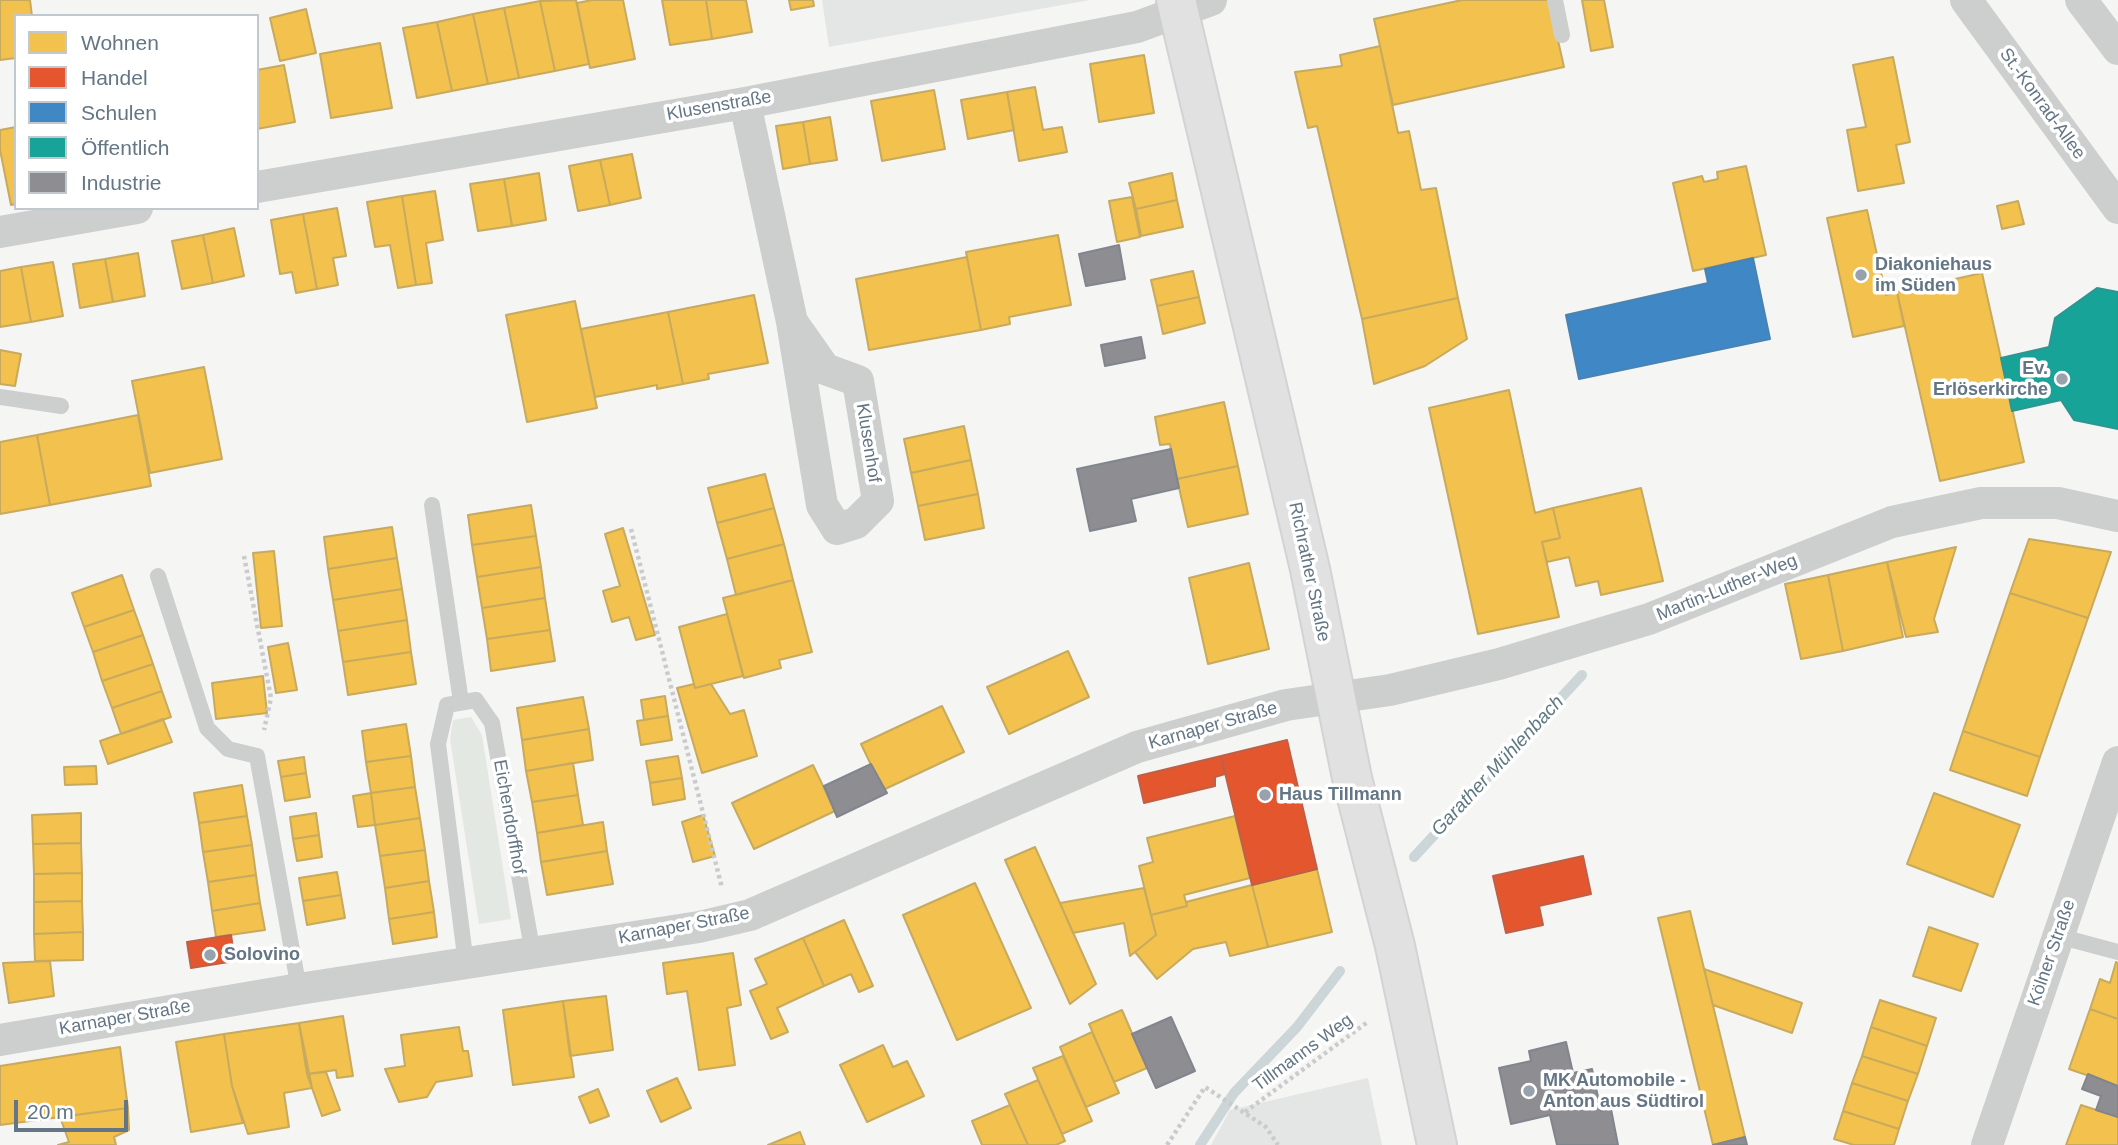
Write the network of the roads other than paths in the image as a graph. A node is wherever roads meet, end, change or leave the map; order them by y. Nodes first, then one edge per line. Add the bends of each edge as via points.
1 (1555, 0) edge
2 (1966, 0) edge
3 (2081, 0) edge
4 (1189, 4) edge
5 (1562, 35) dead end
6 (2118, 49) edge
7 (745, 103) junction
8 (259, 187) edge
9 (2118, 208) edge
10 (126, 210) edge
11 (0, 232) edge
12 (792, 322) junction
13 (0, 397) edge
14 (61, 406) dead end
15 (432, 505) dead end
16 (2118, 516) edge
17 (158, 576) dead end
18 (1336, 696) junction
19 (461, 702) junction
20 (2118, 762) edge
21 (2058, 936) junction
22 (2118, 952) edge
23 (533, 954) junction
24 (466, 964) junction
25 (299, 989) junction
26 (0, 1040) edge
27 (1437, 1145) edge
28 (1987, 1145) edge

1 - 5 lane
2 - 9 street, St.-Konrad-Allee
3 - 6 street
4 - 7 street, Klusenstraße via 1137,27
4 - 18 main road, Richrather Straße
7 - 8 street, Klusenstraße
7 - 12 street, Klusenhof
10 - 11 street
12 - 12 street, Klusenhof via 822,505 836,529 856,523 878,501 858,381 825,369
13 - 14 lane
15 - 19 lane
16 - 18 street, Martin-Luther-Weg via 2058,503 1981,503 1892,522 1648,619 1499,664 1390,690
17 - 25 lane via 207,729 228,749 257,756
18 - 23 street, Karnaper Straße via 1286,705 1137,747 750,915
18 - 27 main road, Richrather Straße
19 - 23 lane, Eichendorffhof via 476,700 492,723
19 - 24 lane via 447,705 438,744
20 - 21 street, Kölner Straße
21 - 22 lane
21 - 28 street, Kölner Straße
23 - 24 street, Karnaper Straße
24 - 25 street, Karnaper Straße
25 - 26 street, Karnaper Straße

